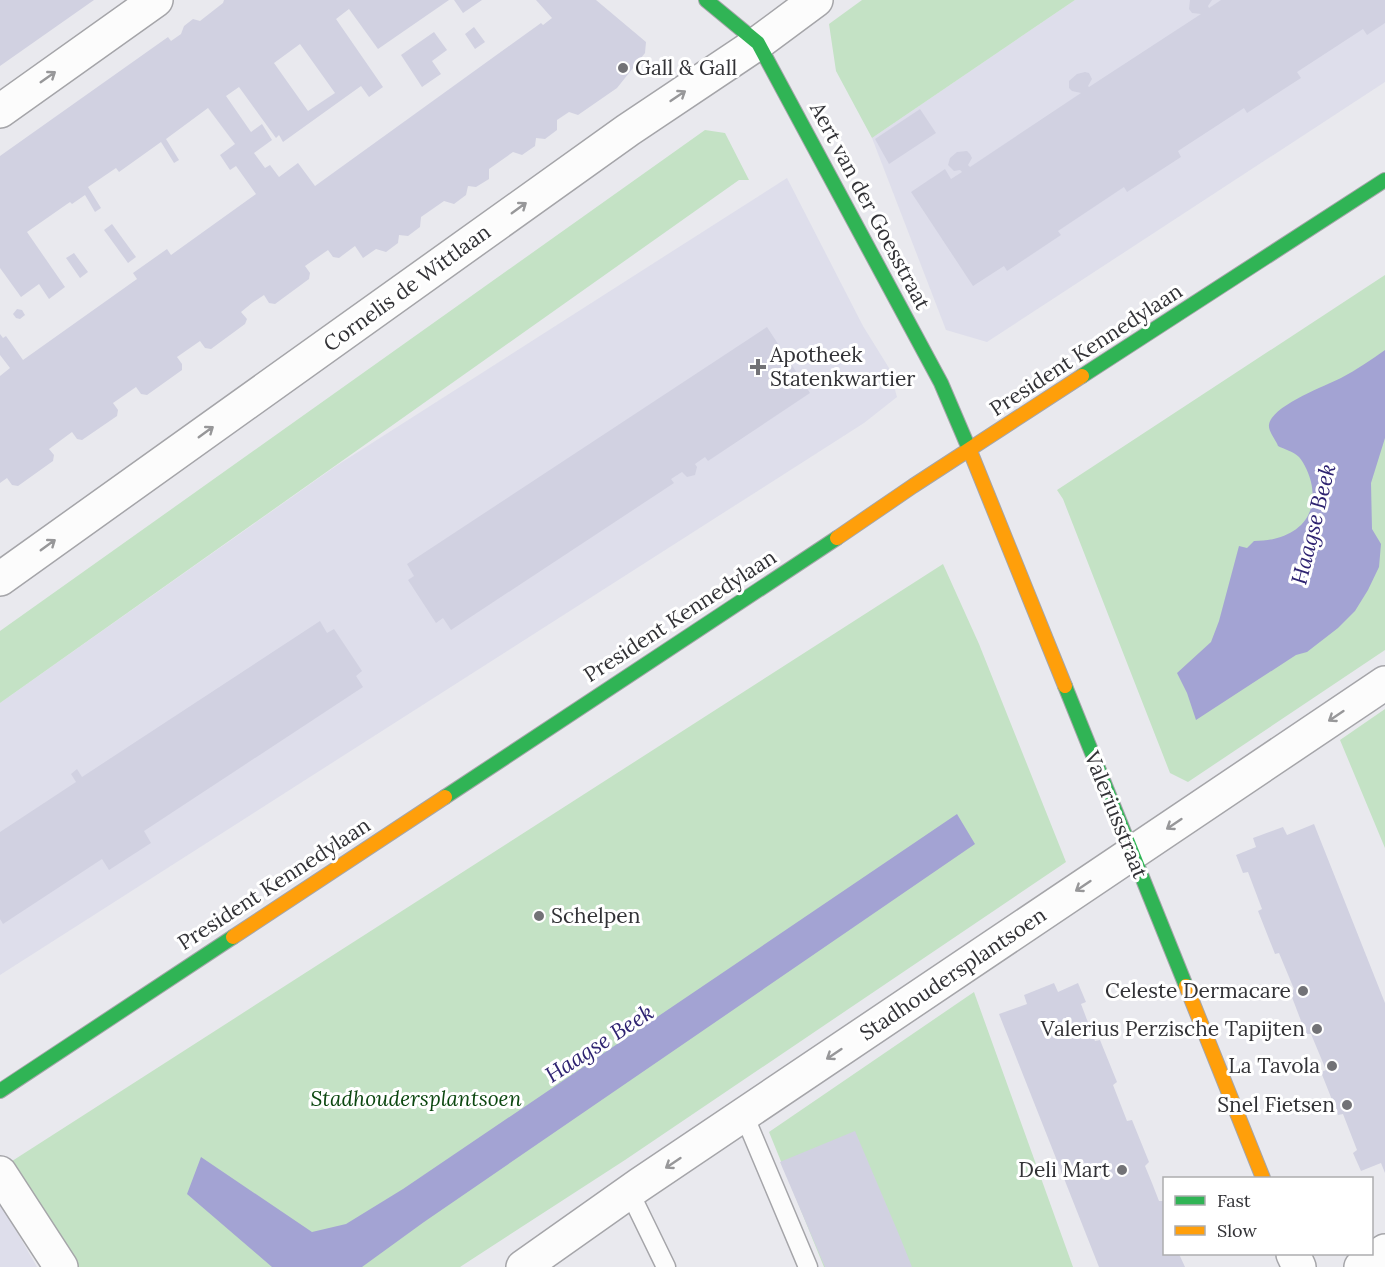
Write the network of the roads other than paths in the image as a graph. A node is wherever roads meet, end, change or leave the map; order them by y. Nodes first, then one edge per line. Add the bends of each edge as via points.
1 (156, 0) edge
2 (706, 0) edge
3 (816, 0) edge
4 (759, 43) junction
5 (0, 111) edge
6 (1385, 180) edge
7 (969, 451) junction
8 (0, 579) edge
9 (1385, 683) edge
10 (1132, 853) junction
11 (0, 1091) edge
12 (744, 1115) junction
13 (0, 1173) edge
14 (1262, 1177) edge
15 (630, 1193) junction
16 (1385, 1251) edge
17 (60, 1267) edge
18 (523, 1267) edge
19 (666, 1267) edge
20 (808, 1267) edge
21 (1361, 1267) edge

5 -> 1 street
2 - 4 main road, Aert van der Goesstraat
3 - 4 street, Cornelis de Wittlaan
4 - 7 main road, Aert van der Goesstraat via 941,383
8 -> 4 street, Cornelis de Wittlaan via 628,130
6 - 7 main road, President Kennedylaan
7 - 10 main road, Valeriusstraat
7 - 11 main road, President Kennedylaan
9 -> 10 street, Stadhoudersplantsoen
10 -> 12 street, Stadhoudersplantsoen
10 - 14 main road, Valeriusstraat
12 -> 15 street, Stadhoudersplantsoen
12 - 20 lane
13 - 17 street
15 - 18 street, Stadhoudersplantsoen
15 - 19 lane
16 - 21 street

